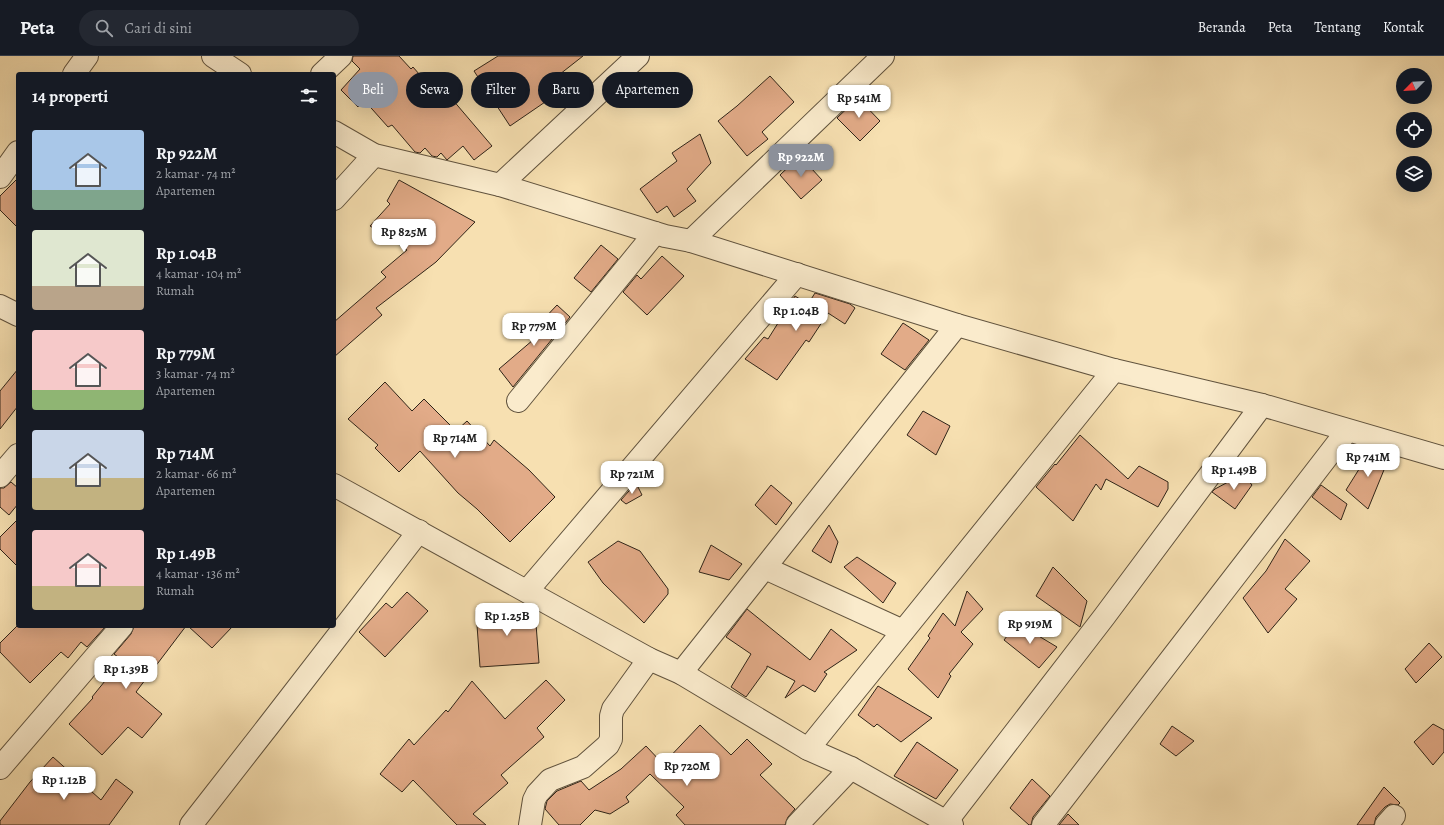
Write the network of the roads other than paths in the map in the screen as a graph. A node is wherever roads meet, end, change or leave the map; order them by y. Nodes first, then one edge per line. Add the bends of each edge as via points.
1 (87, 56) edge
2 (213, 56) edge
3 (341, 56) edge
4 (638, 56) edge
5 (883, 56) edge
6 (75, 72) edge
7 (237, 72) edge
8 (324, 72) edge
9 (336, 133) edge
10 (16, 155) edge
11 (374, 155) junction
12 (0, 177) edge
13 (500, 185) junction
14 (336, 197) edge
15 (656, 233) junction
16 (691, 241) junction
17 (797, 274) junction
18 (0, 306) edge
19 (16, 314) edge
20 (957, 325) junction
21 (1114, 370) junction
22 (518, 401) dead end
23 (1262, 405) junction
24 (1347, 431) junction
25 (1444, 458) edge
26 (336, 486) edge
27 (419, 531) junction
28 (765, 568) junction
29 (527, 591) junction
30 (120, 628) edge
31 (903, 631) junction
32 (649, 659) junction
33 (682, 673) junction
34 (808, 749) junction
35 (0, 768) edge
36 (851, 768) junction
37 (949, 823) edge
38 (191, 825) edge
39 (530, 825) edge
40 (797, 825) edge
41 (1043, 825) edge

1 - 6 street
2 - 7 street
3 - 8 street
4 - 13 street
5 - 16 street
9 - 11 street
10 - 12 street
11 - 13 street
11 - 14 street
13 - 15 street
15 - 16 street
15 - 22 street
16 - 17 street
17 - 20 street
17 - 29 street
18 - 19 street
20 - 21 street
20 - 28 street
21 - 23 street
21 - 31 street
23 - 24 street
23 - 37 street
24 - 25 street
24 - 41 street
26 - 27 street
27 - 29 street
27 - 38 street
28 - 31 street
28 - 33 street
29 - 32 street
30 - 35 street
31 - 34 street
32 - 33 street
32 - 39 street via 613,709 611,739 608,745 583,767 550,780 534,800
33 - 34 street
34 - 36 street
36 - 37 street
36 - 40 street

